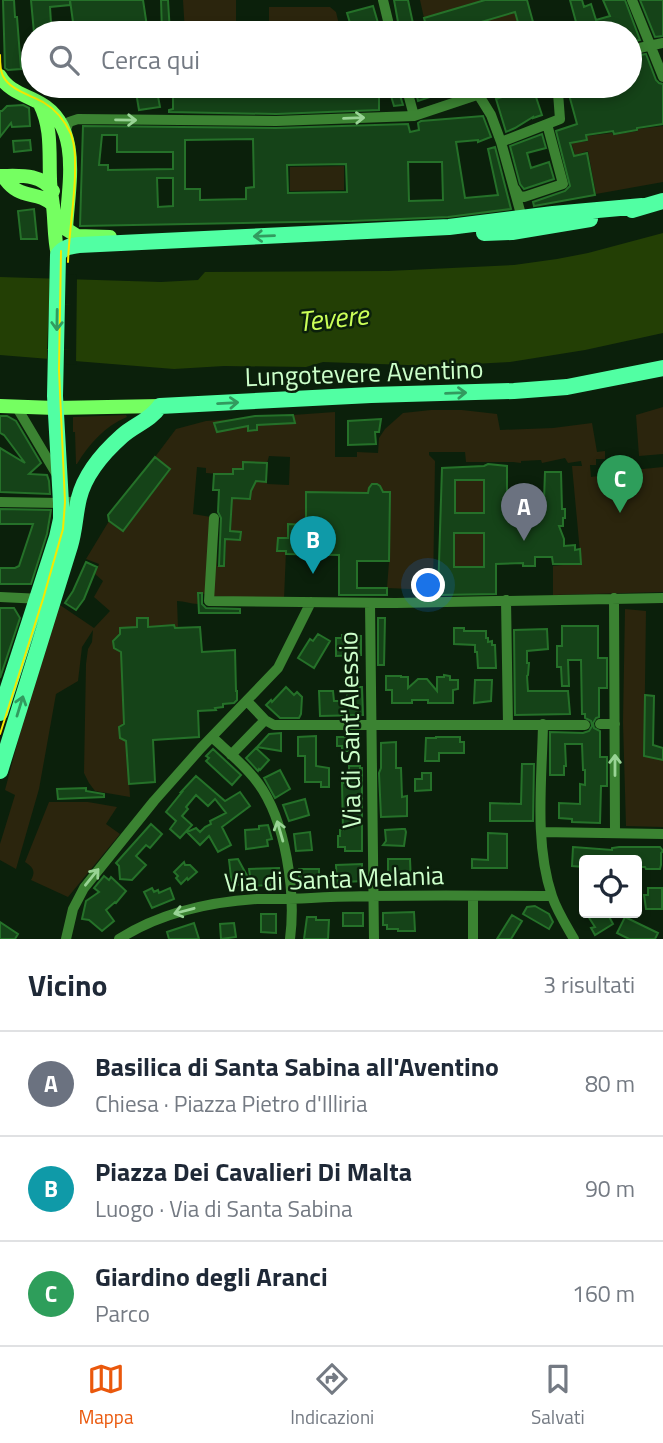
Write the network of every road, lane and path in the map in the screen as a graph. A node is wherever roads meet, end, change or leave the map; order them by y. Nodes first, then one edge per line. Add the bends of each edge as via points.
1 (383, 0) edge
2 (632, 0) edge
3 (388, 21) edge
4 (641, 21) edge
5 (642, 24) edge
6 (663, 43) edge
7 (651, 45) junction
8 (642, 47) edge
9 (0, 76) edge
10 (663, 77) edge
11 (21, 93) edge
12 (30, 98) edge
13 (409, 98) edge
14 (466, 98) edge
15 (480, 98) edge
16 (558, 98) edge
17 (40, 103) junction
18 (414, 116) junction
19 (547, 124) junction
20 (65, 132) junction
21 (501, 142) junction
22 (1, 172) edge
23 (511, 183) junction
24 (51, 188) junction
25 (663, 201) edge
26 (53, 205) junction
27 (67, 213) junction
28 (524, 224) junction
29 (185, 241) junction
30 (64, 251) junction
31 (663, 368) edge
32 (57, 401) junction
33 (0, 406) edge
34 (16, 406) junction
35 (160, 406) junction
36 (60, 480) junction
37 (0, 502) edge
38 (66, 514) junction
39 (214, 518) dead end
40 (0, 597) edge
41 (614, 598) junction
42 (663, 598) edge
43 (45, 600) junction
44 (506, 600) junction
45 (311, 602) junction
46 (369, 604) junction
47 (5, 680) edge
48 (247, 701) junction
49 (0, 713) edge
50 (265, 720) junction
51 (543, 724) junction
52 (585, 724) dead end
53 (600, 724) dead end
54 (615, 724) junction
55 (371, 725) junction
56 (508, 725) junction
57 (212, 737) junction
58 (231, 755) junction
59 (0, 771) edge
60 (541, 832) junction
61 (615, 833) junction
62 (663, 834) edge
63 (374, 895) junction
64 (473, 896) junction
65 (552, 896) junction
66 (291, 899) junction
67 (66, 939) edge
68 (119, 939) edge
69 (290, 939) edge
70 (374, 939) edge
71 (473, 939) edge
72 (574, 939) edge

1 - 3 street
2 - 4 street
5 - 7 street
6 - 7 street
7 - 8 street
7 - 10 street
9 - 11 main road
12 - 17 main road
13 - 18 street
14 - 18 street
15 - 21 street
16 - 19 street via 560,119
17 - 20 main road via 56,116
17 - 24 main road via 50,135
20 -> 18 street via 69,122 78,119 276,121
19 - 21 street
19 - 23 street via 563,184 521,197
20 - 27 main road
21 - 23 street
22 - 24 main road via 32,177
22 - 26 main road via 16,190
23 - 28 street
24 - 26 main road
24 - 27 main road
25 - 28 main road via 569,224
26 - 30 main road via 56,245
27 - 29 main road via 66,229 77,236
28 -> 29 main road via 477,234 332,233
29 - 30 main road
30 -> 32 main road
35 -> 31 main road, Lungotevere Aventino via 567,387
32 - 34 main road, Lungotevere Aventino
32 - 35 main road, Lungotevere Aventino
32 - 36 main road
33 - 34 main road, Lungotevere Aventino
34 - 36 street
35 - 38 main road via 107,451
36 - 38 main road
37 - 38 street
38 - 43 main road via 70,546
39 - 45 street via 209,601
40 - 43 street
41 - 42 street
41 - 44 street
41 - 54 street
43 - 47 main road
59 -> 43 main road
44 - 46 street
44 - 56 street
45 - 46 street
45 - 48 street via 281,664
46 - 55 street, Via di Sant'Alessio
47 - 49 main road
48 - 50 street
48 - 57 street
50 - 55 street via 274,725
50 - 58 street
51 - 52 street
51 - 56 street
51 - 60 street
53 - 54 street
61 -> 54 street
55 - 56 street
55 - 63 street, Via di Sant'Alessio
57 - 58 street
67 -> 57 street via 84,888
66 -> 58 street via 277,820 258,783
60 - 61 street
60 - 65 street
61 - 62 street
63 - 64 street, Via di Santa Melania
63 - 66 street, Via di Santa Melania
63 - 70 street, Via di Sant'Alessio
64 - 65 street, Via di Santa Melania
64 - 71 street
65 - 72 street
66 -> 68 street, Via di Santa Melania via 186,910
66 - 69 street

